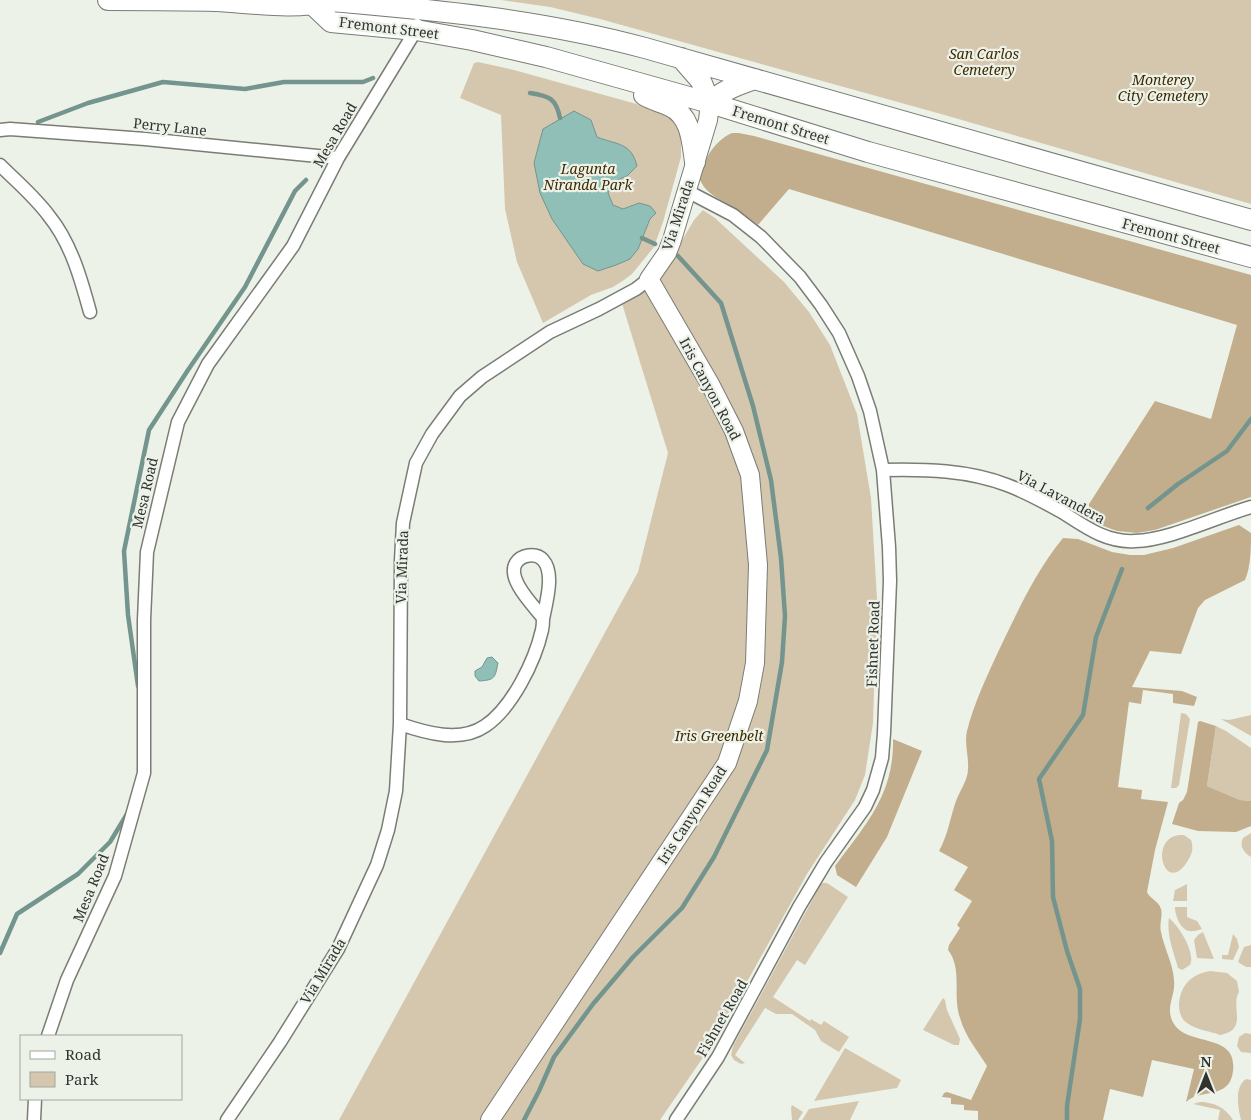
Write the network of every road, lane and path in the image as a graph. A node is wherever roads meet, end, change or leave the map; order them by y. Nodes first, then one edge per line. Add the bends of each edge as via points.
1 (108, 0) edge
2 (197, 0) edge
3 (397, 0) edge
4 (313, 3) edge
5 (418, 8) junction
6 (416, 30) junction
7 (681, 58) junction
8 (754, 79) junction
9 (628, 80) junction
10 (710, 103) junction
11 (0, 130) edge
12 (338, 158) junction
13 (695, 162) junction
14 (0, 166) edge
15 (687, 191) junction
16 (1251, 220) edge
17 (1247, 257) edge
18 (649, 279) junction
19 (90, 312) dead end
20 (883, 470) junction
21 (1251, 507) edge
22 (543, 618) dead end
23 (400, 724) junction
24 (48, 1035) edge
25 (35, 1100) edge
26 (34, 1120) edge
27 (226, 1120) edge
28 (490, 1120) edge
29 (676, 1120) edge

1 - 2 main road, Fremont Street
2 - 4 main road, Fremont Street via 276,5
3 - 5 main road
4 - 5 main road, Fremont Street via 331,0
4 - 6 main road, Fremont Street via 331,22
5 - 6 street, Mesa Road
5 - 7 main road, Fremont Street via 566,29
6 - 9 main road, Fremont Street via 490,44
6 - 12 street, Mesa Road
7 - 8 main road, Fremont Street
7 - 10 main road via 701,81
8 - 10 main road via 728,89
8 - 16 main road, Fremont Street
9 - 10 main road, Fremont Street
9 - 13 main road via 646,96 679,113 690,131
10 - 13 street, Via Mirada
10 - 17 main road, Fremont Street via 868,152
11 - 12 street, Perry Lane via 145,139
12 - 24 street, Mesa Road via 293,246 208,364 178,422 147,552 144,773 115,876 67,980
13 - 15 street, Via Mirada
14 - 19 street via 50,216 66,241
15 - 18 street, Via Mirada via 667,253
15 - 20 street, Fishnet Road via 751,228 800,277 821,305 839,333 858,376 870,411
18 - 23 street, Via Mirada via 599,309 550,332 482,376 460,396 432,434 416,463 403,523
18 - 28 street, Iris Canyon Road via 734,431 750,476 758,565 755,662 748,701 727,763
20 - 21 street, Via Lavandera via 955,472 1007,485 1095,533 1124,541 1153,539
20 - 29 street, Fishnet Road via 890,580 884,733 874,790 799,907 718,1057
22 - 23 street via 543,629 530,666 503,710 485,726 461,734 445,734 425,733
23 - 27 street, Via Mirada via 396,791 377,865 338,948 280,1042
25 - 26 street

